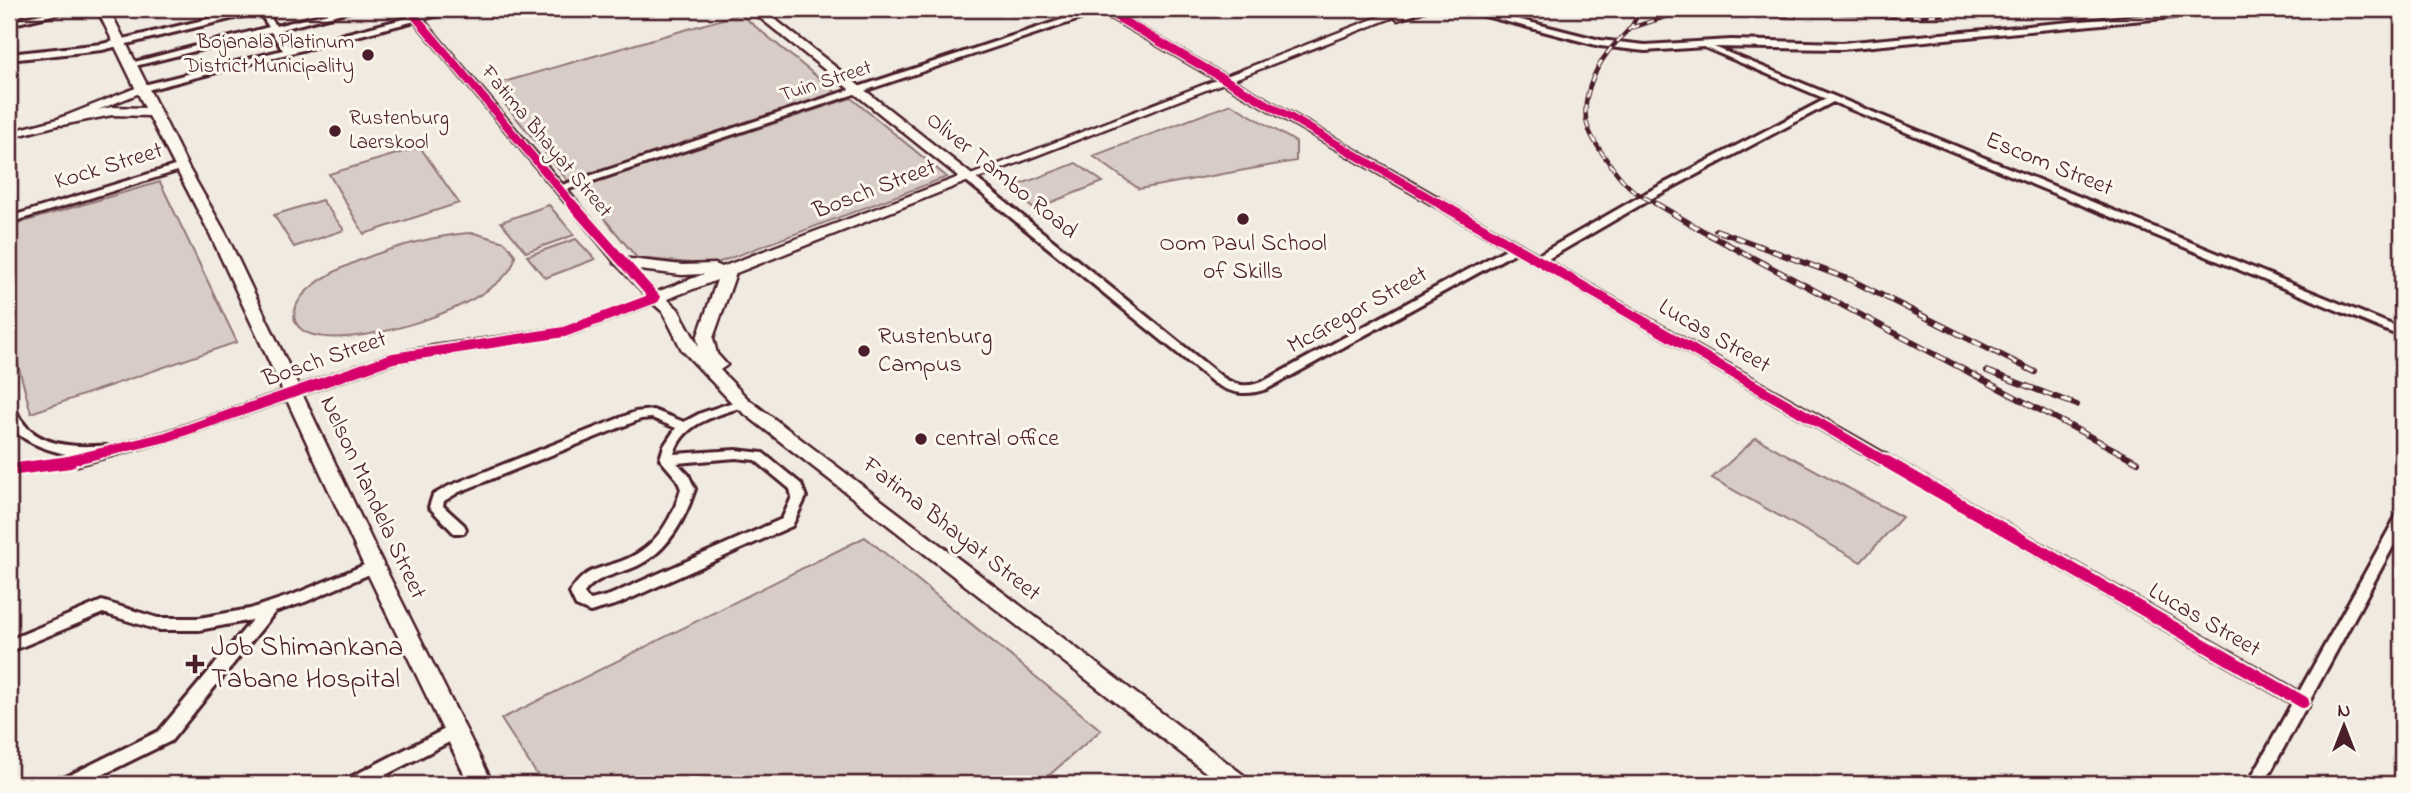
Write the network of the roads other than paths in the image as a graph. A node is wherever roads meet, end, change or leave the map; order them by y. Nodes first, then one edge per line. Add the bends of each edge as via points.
1 (74, 9) edge
2 (103, 9) edge
3 (260, 9) edge
4 (353, 9) edge
5 (409, 9) edge
6 (452, 9) edge
7 (755, 9) edge
8 (798, 9) edge
9 (1102, 9) edge
10 (1407, 9) edge
11 (1426, 9) edge
12 (1473, 9) edge
13 (2236, 9) edge
14 (417, 18) junction
15 (766, 18) junction
16 (1386, 19) junction
17 (9, 23) edge
18 (274, 29) junction
19 (122, 42) junction
20 (1701, 44) junction
21 (288, 51) junction
22 (9, 57) edge
23 (131, 64) junction
24 (1227, 79) junction
25 (144, 88) junction
26 (858, 90) junction
27 (1832, 99) junction
28 (155, 112) junction
29 (62, 121) junction
30 (9, 135) edge
31 (181, 167) junction
32 (969, 178) junction
33 (561, 188) junction
34 (9, 220) edge
35 (1516, 248) junction
36 (1537, 260) junction
37 (622, 263) junction
38 (734, 267) junction
39 (655, 298) junction
40 (2402, 335) edge
41 (1218, 380) joint
42 (293, 393) junction
43 (742, 403) junction
44 (9, 408) edge
45 (683, 426) junction
46 (775, 426) junction
47 (126, 448) junction
48 (666, 459) junction
49 (9, 470) edge
50 (2402, 518) edge
51 (459, 529) dead end
52 (374, 566) junction
53 (269, 610) junction
54 (9, 646) edge
55 (2303, 702) junction
56 (454, 731) junction
57 (68, 784) edge
58 (353, 784) edge
59 (481, 784) edge
60 (1238, 784) edge
61 (2256, 784) edge

1 - 17 street
2 - 19 main road, Nelson Mandela Street
3 - 18 street
3 - 19 street
4 - 18 street
5 - 14 street, Fatima Bhayat Street
6 - 14 street
7 - 15 main road, Oliver Tambo Road
8 - 15 street
9 - 24 street, Lucas Street
9 - 26 street, Tuin Street
10 - 16 street, Bosch Street
11 - 16 street, Bosch Street
12 - 20 street via 1629,48
13 - 20 street via 1842,46
14 - 21 street
14 - 33 street, Fatima Bhayat Street
15 - 26 main road, Oliver Tambo Road
16 - 24 street, Bosch Street
18 - 21 street
18 - 23 street
19 - 22 street
19 - 23 main road, Nelson Mandela Street
20 - 27 street, Escom Street
21 - 25 street
23 - 25 main road, Nelson Mandela Street
24 - 32 street, Bosch Street
24 - 35 street, Lucas Street
25 - 28 main road, Nelson Mandela Street
25 - 29 street
26 - 32 main road, Oliver Tambo Road
26 - 33 street, Tuin Street
27 - 36 street
27 - 40 street, Escom Street
28 - 29 main road via 111,111
28 - 31 main road, Nelson Mandela Street
29 - 30 street
31 - 34 street, Kock Street
31 - 42 main road, Nelson Mandela Street
32 - 38 main road, Bosch Street
32 - 41 street, Oliver Tambo Road
33 - 37 street, Fatima Bhayat Street
35 - 36 street, Lucas Street
35 - 41 street, McGregor Street via 1259,389 1235,390
36 - 55 street, Lucas Street
37 - 38 main road via 699,271
37 - 39 street, Fatima Bhayat Street
38 - 39 main road, Bosch Street
38 - 46 main road via 707,329 706,346 718,366 766,410
39 - 42 street, Bosch Street via 575,330 411,354
39 - 43 main road, Fatima Bhayat Street via 670,309 688,346
42 - 47 street, Bosch Street
42 - 52 main road, Nelson Mandela Street
43 - 45 street
43 - 46 main road, Fatima Bhayat Street
44 - 47 street via 17,427 39,443 79,451
45 - 48 street via 671,439
45 - 51 street via 653,414 639,415 454,489 438,498 436,507
46 - 60 main road, Fatima Bhayat Street
47 - 49 street, Bosch Street
48 - 48 street via 688,489 682,506 650,550 633,562 586,579 577,593 581,602 590,606 613,600 780,527 799,497 796,487 758,456
50 - 55 street
52 - 53 street
52 - 56 main road, Nelson Mandela Street
53 - 54 street via 178,625 144,622 102,607
53 - 57 street via 165,736
55 - 61 street
56 - 58 street
56 - 59 main road, Nelson Mandela Street

